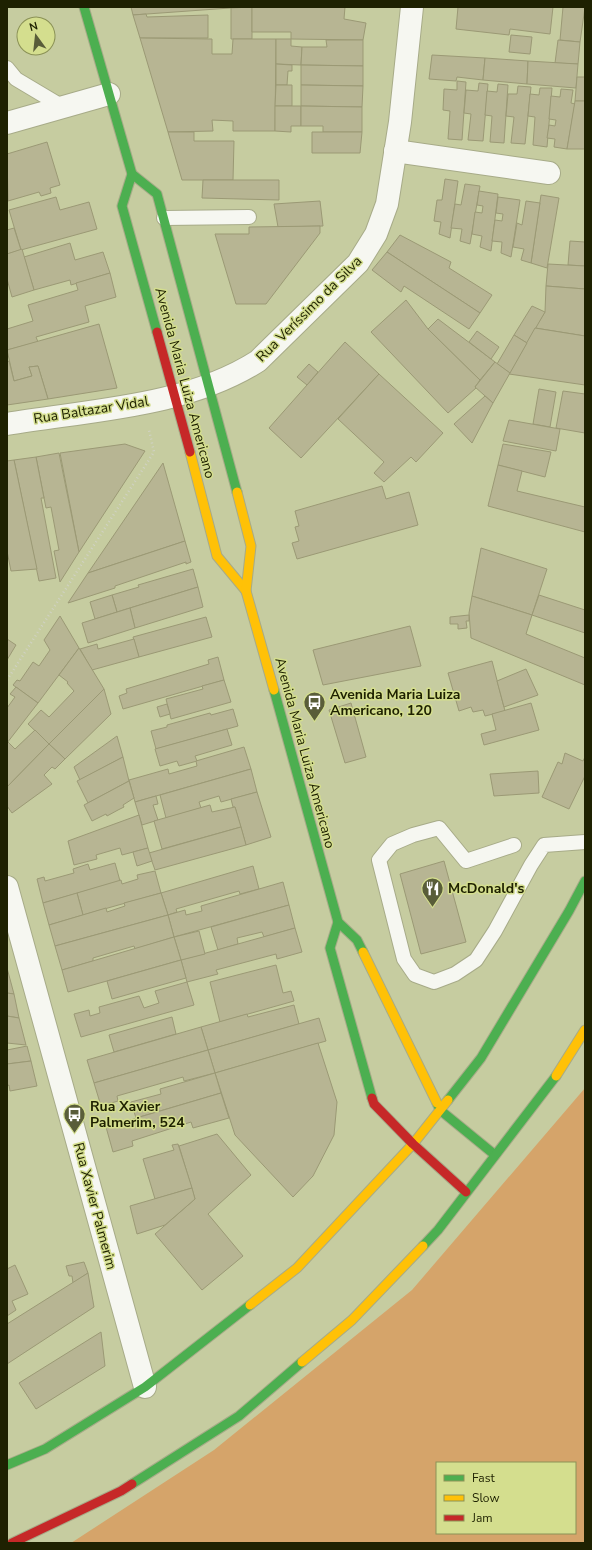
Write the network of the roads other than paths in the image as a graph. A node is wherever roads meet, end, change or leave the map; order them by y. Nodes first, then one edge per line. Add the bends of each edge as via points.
1 (84, 7) edge
2 (412, 7) edge
3 (7, 68) edge
4 (109, 94) junction
5 (62, 107) junction
6 (7, 123) edge
7 (395, 151) junction
8 (549, 173) dead end
9 (132, 174) junction
10 (249, 217) dead end
11 (164, 218) junction
12 (208, 384) junction
13 (175, 397) junction
14 (7, 424) edge
15 (246, 591) junction
16 (585, 842) edge
17 (514, 845) dead end
18 (585, 881) edge
19 (7, 887) edge
20 (338, 922) junction
21 (585, 1030) edge
22 (440, 1110) junction
23 (413, 1144) junction
24 (495, 1155) junction
25 (466, 1192) junction
26 (144, 1387) junction
27 (7, 1465) edge
28 (12, 1543) edge

1 - 4 main road
2 - 7 street, Rua Veríssimo da Silva
3 - 5 lane via 16,79
4 - 5 street
4 - 9 main road
5 - 6 street
7 - 8 street
7 - 12 street, Rua Veríssimo da Silva via 387,204 376,234 358,263 258,361 240,372
9 - 11 main road, Avenida Maria Luiza Americano via 157,194
9 - 13 main road, Avenida Maria Luiza Americano via 122,206
10 - 11 lane
11 - 12 main road, Avenida Maria Luiza Americano
12 - 13 street, Rua Veríssimo da Silva
12 - 15 main road, Avenida Maria Luiza Americano via 251,546
13 - 14 street, Rua Baltazar Vidal
13 - 15 main road, Avenida Maria Luiza Americano via 217,556
15 - 20 main road, Avenida Maria Luiza Americano
16 - 17 lane via 544,845 476,960 455,974 434,982 415,975 404,959 379,860 392,844 439,828 466,861
18 - 22 main road via 481,1058
19 - 26 street, Rua Xavier Palmerim
20 - 22 main road via 357,940
20 - 23 main road via 330,948 374,1104
21 - 24 main road via 552,1082
22 - 23 main road
22 - 24 main road
23 - 25 main road
23 - 26 main road via 297,1268
24 - 25 main road
25 - 28 main road via 438,1230 352,1320 239,1416 121,1491
26 - 27 main road via 45,1449

